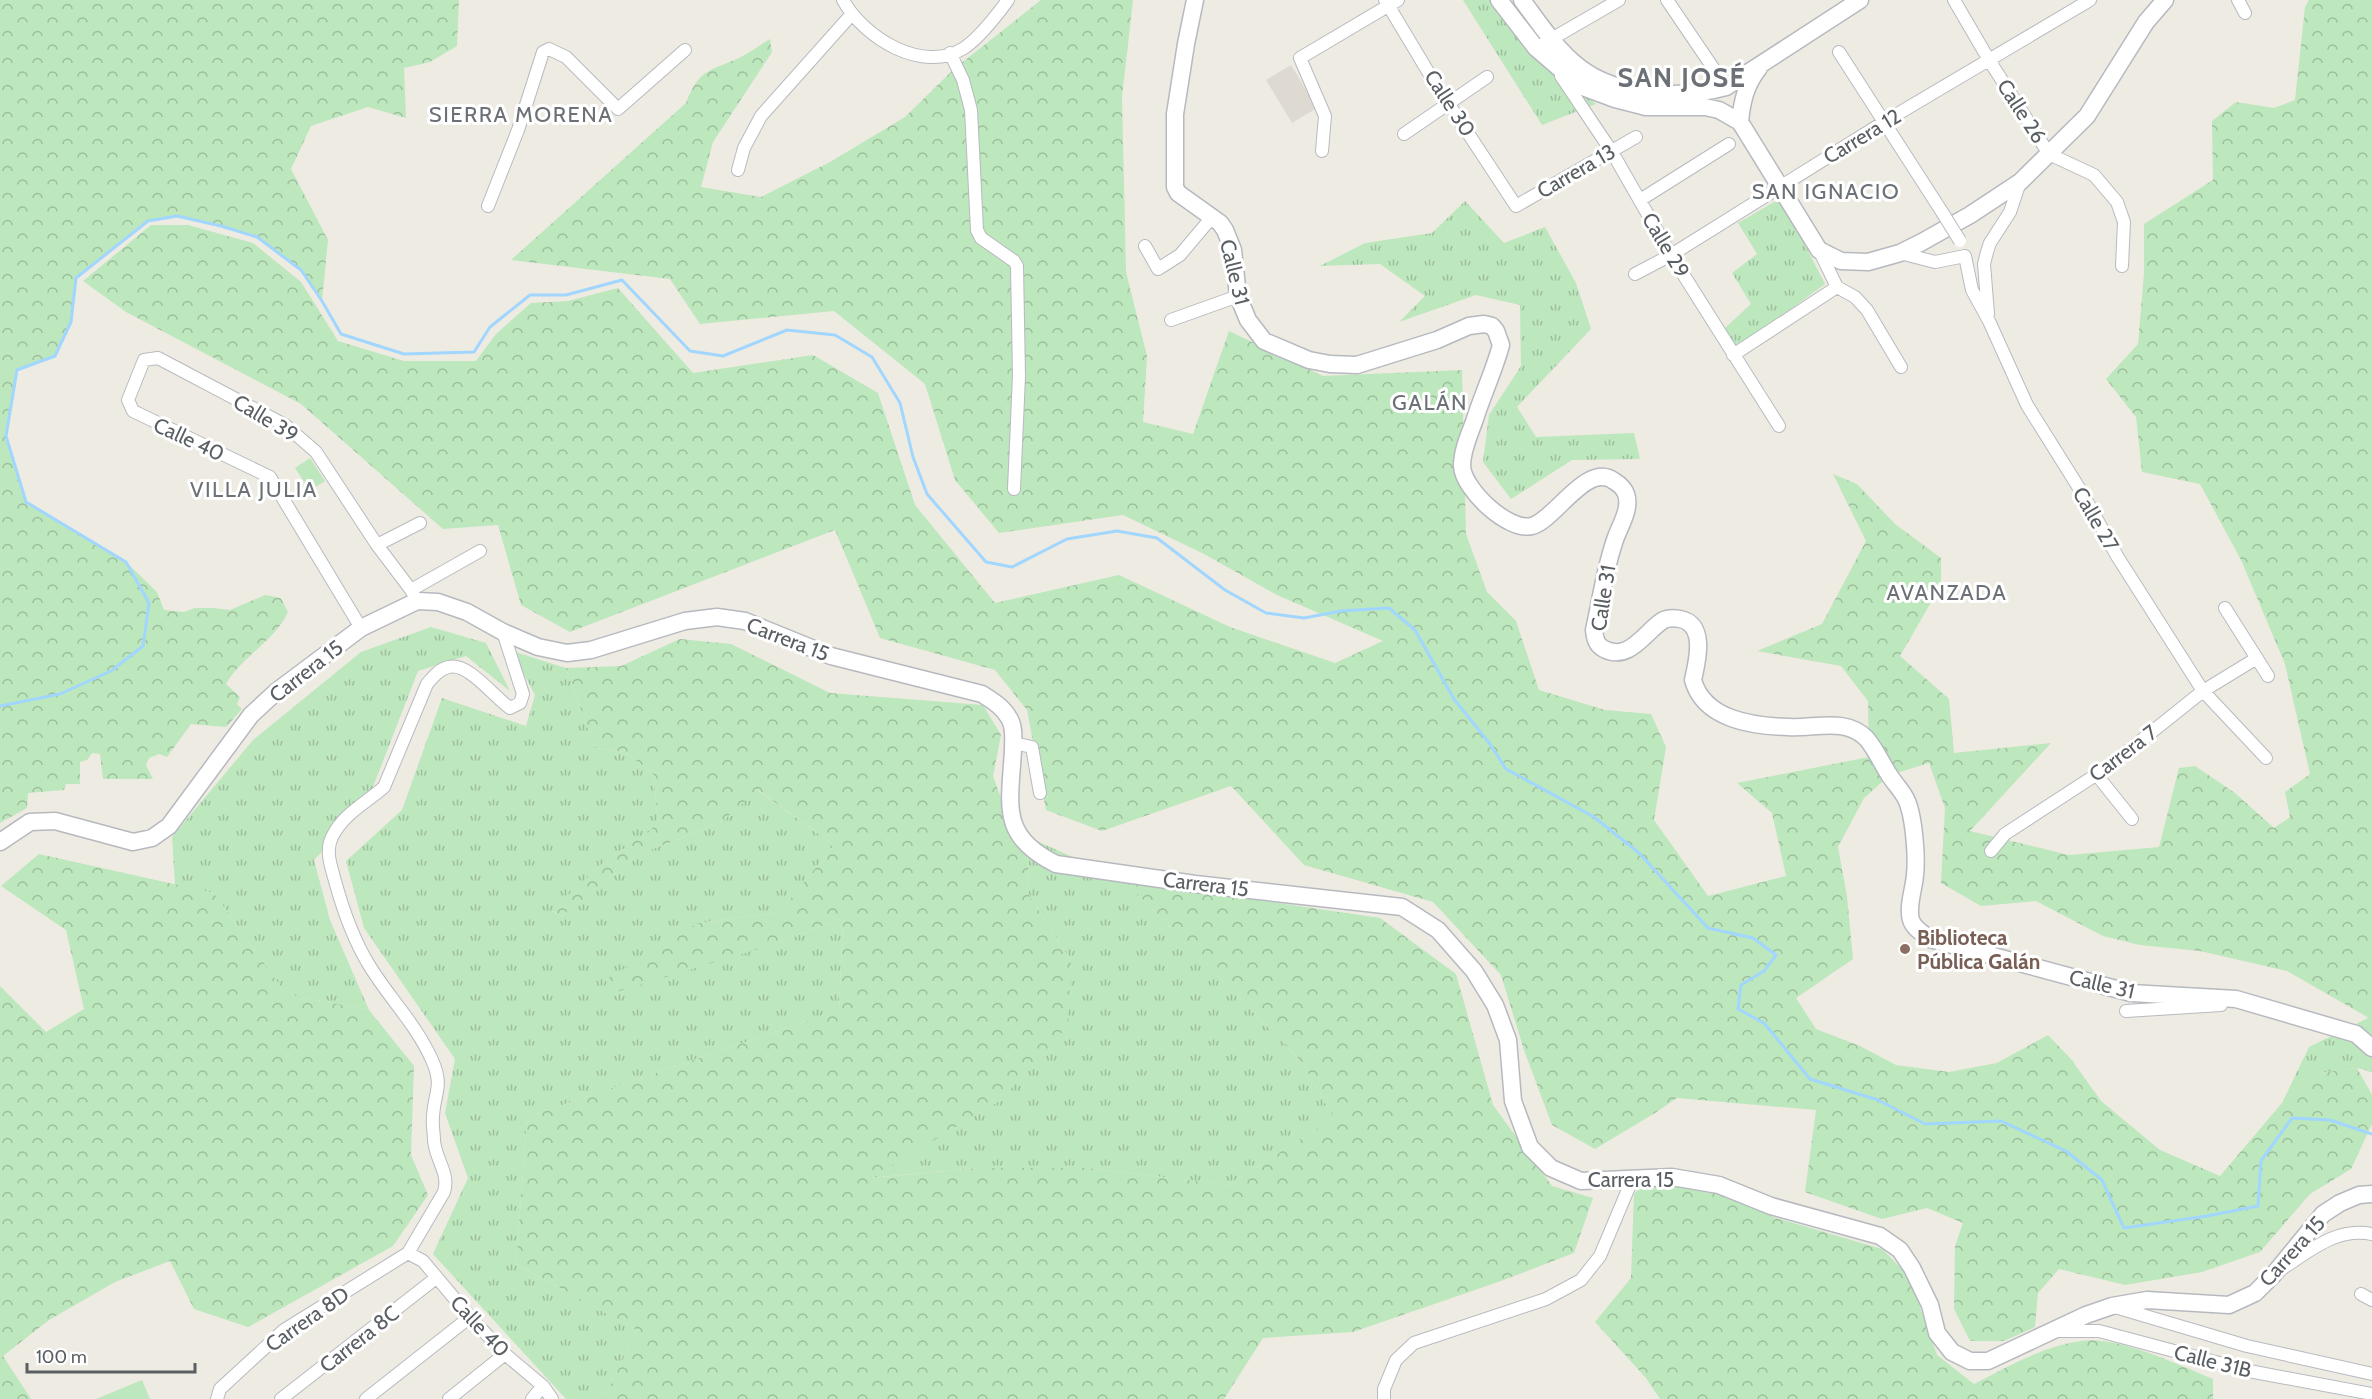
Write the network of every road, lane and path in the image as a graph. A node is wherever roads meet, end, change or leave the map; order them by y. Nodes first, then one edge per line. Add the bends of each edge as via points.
1 (843, 0) edge
2 (1008, 0) edge
3 (1195, 0) edge
4 (1499, 0) edge
5 (1522, 0) edge
6 (1619, 0) edge
7 (1667, 0) edge
8 (1860, 0) edge
9 (1954, 0) edge
10 (2089, 0) edge
11 (2165, 0) edge
12 (2238, 0) edge
13 (1390, 2) edge
14 (2245, 12) dead end
15 (851, 15) junction
16 (1552, 40) junction
17 (1536, 48) junction
18 (685, 50) dead end
19 (1839, 52) dead end
20 (950, 53) junction
21 (1768, 58) junction
22 (1989, 60) junction
23 (1554, 65) junction
24 (1486, 77) dead end
25 (1726, 87) junction
26 (1450, 103) junction
27 (1740, 122) junction
28 (1884, 122) junction
29 (1404, 134) dead end
30 (1636, 136) dead end
31 (1729, 144) dead end
32 (1322, 151) dead end
33 (1612, 152) junction
34 (2049, 154) junction
35 (738, 170) dead end
36 (2020, 182) junction
37 (1778, 186) junction
38 (1640, 200) junction
39 (488, 206) dead end
40 (1516, 206) joint
41 (1212, 218) junction
42 (1960, 241) dead end
43 (1144, 246) dead end
44 (1819, 250) junction
45 (1900, 253) junction
46 (1671, 255) junction
47 (2122, 266) dead end
48 (1635, 274) dead end
49 (1837, 287) junction
50 (1238, 296) junction
51 (1171, 320) dead end
52 (1989, 321) junction
53 (1733, 355) junction
54 (148, 358) joint
55 (1901, 368) dead end
56 (1779, 426) dead end
57 (1014, 489) dead end
58 (420, 523) dead end
59 (377, 545) junction
60 (480, 551) dead end
61 (414, 595) junction
62 (2225, 608) dead end
63 (361, 628) junction
64 (503, 632) junction
65 (2257, 658) junction
66 (2268, 676) dead end
67 (2203, 691) junction
68 (1013, 743) junction
69 (2266, 758) dead end
70 (2096, 774) junction
71 (1040, 793) dead end
72 (2132, 819) dead end
73 (0, 842) edge
74 (1991, 851) dead end
75 (2236, 999) junction
76 (2126, 1011) dead end
77 (2368, 1040) edge
78 (1632, 1179) junction
79 (2372, 1194) edge
80 (2372, 1234) edge
81 (408, 1253) junction
82 (2274, 1274) junction
83 (436, 1278) junction
84 (2112, 1306) junction
85 (470, 1317) junction
86 (2053, 1331) junction
87 (506, 1354) junction
88 (2372, 1374) edge
89 (543, 1386) junction
90 (2372, 1394) edge
91 (217, 1399) edge
92 (281, 1399) edge
93 (366, 1399) edge
94 (449, 1399) edge
95 (532, 1399) edge
96 (552, 1399) edge
97 (1384, 1399) edge

1 - 15 street
2 - 20 street via 964,48
3 - 41 main road, Calle 31 via 1175,114 1175,187
4 - 17 main road
5 - 16 main road
6 - 16 street
7 - 25 street
8 - 21 main road
9 - 22 street, Calle 26
10 - 22 street, Carrera 12
11 - 34 main road via 2146,22 2087,116
12 - 14 street
13 - 26 street, Calle 30
13 - 32 street via 1300,58 1325,116
15 - 20 street via 892,47 923,56
15 - 35 street via 760,116
16 - 17 street
16 - 25 main road via 1600,81 1646,93 1702,94
17 - 23 main road
18 - 39 street via 618,109 566,57 549,49 543,52
19 - 28 street
20 - 57 street via 971,110 977,230 1017,266 1020,376
21 - 25 main road
21 - 27 main road via 1752,76 1743,98
22 - 28 street, Carrera 12
22 - 34 street, Calle 26
23 - 27 main road via 1580,86 1615,99 1646,107 1705,107
23 - 33 street, Calle 29
24 - 26 street
26 - 29 street
26 - 40 street, Calle 30
27 - 37 main road
28 - 37 street, Carrera 12
28 - 42 street, bridge
30 - 33 street, Carrera 13
31 - 38 street
33 - 38 street, Calle 29
33 - 40 street, Carrera 13
34 - 36 main road
34 - 47 street, Calle 26 via 2094,175 2116,202 2124,222
36 - 45 main road via 1960,221
36 - 52 street via 2010,212 1987,252
37 - 44 main road
37 - 46 street, Carrera 12
38 - 46 street, Calle 29
41 - 43 street via 1180,255 1158,269
41 - 50 main road, Calle 31 via 1225,230 1233,250
44 - 45 main road via 1850,262 1868,262
44 - 49 street
45 - 52 street, Calle 27 via 1935,262 1965,256 1972,290
46 - 48 street, Carrera 12
46 - 53 street, Calle 29
49 - 53 street
49 - 55 street via 1855,297 1867,310
50 - 51 street
50 - 75 main road, Calle 31 via 1263,341 1330,364 1357,365 1469,326 1484,324 1494,328 1501,345 1462,464 1478,497 1507,523 1528,527 1547,519 1580,486 1595,478 1612,479 1623,488 1628,503 1608,564 1594,630 1600,647 1621,652 1661,622 1682,619 1698,636 1695,685 1724,716 1788,728 1826,725 1859,732 1869,741 1909,808 1916,874 1911,921 1930,939 2131,993
52 - 67 street, Calle 27 via 2027,405
53 - 56 street, Calle 29
54 - 59 street, Calle 39 via 158,358 298,435 316,452
54 - 63 street, Calle 40 via 128,400 133,411 270,477
58 - 59 street
59 - 61 street, Calle 39
60 - 61 street
61 - 63 main road, Carrera 15
61 - 64 main road, Carrera 15 via 467,612
62 - 65 street
63 - 73 main road, Carrera 15 via 251,715 169,826 152,838 133,842 46,821 30,822
64 - 68 main road, Carrera 15 via 538,647 567,652 591,650 685,621 717,617 745,621 831,656 982,694 998,704 1010,719
64 - 81 street via 523,694 520,703 510,708 460,667 449,666 439,671 427,684 384,787 340,824 327,850 345,917 369,965 410,1020 433,1061 440,1087 432,1117 435,1149 447,1181
65 - 66 street
65 - 67 street, Carrera 7
67 - 69 street, Calle 27
67 - 70 street, Carrera 7
68 - 71 street via 1032,747
68 - 78 main road, Carrera 15 via 1013,826 1019,838 1037,854 1056,864 1402,907 1438,930 1474,971 1495,1005 1508,1040 1513,1101 1530,1147 1551,1168 1581,1181
70 - 72 street
70 - 74 street, Carrera 7 via 2005,834
75 - 76 street via 2219,1006
75 - 77 main road, Calle 31
78 - 86 main road, Carrera 15 via 1672,1177 1719,1185 1771,1206 1880,1236 1900,1250 1912,1268 1930,1305 1937,1333 1952,1352 1970,1361 1988,1361
78 - 97 street via 1600,1256 1581,1280 1546,1299 1414,1343 1395,1360
79 - 82 main road, Carrera 15 via 2359,1195 2323,1214
80 - 82 street via 2329,1237
81 - 83 street, Calle 40 via 423,1261
81 - 91 street, Carrera 8D via 284,1330 220,1389
82 - 84 main road, Carrera 15 via 2255,1293 2229,1305 2147,1300
83 - 85 street, Calle 40
83 - 92 street, Carrera 8C
84 - 86 main road, Carrera 15
84 - 88 street, Calle 31B via 2247,1347
85 - 87 street, Calle 40
85 - 93 street
86 - 90 street, Calle 31B via 2099,1331 2249,1371
87 - 89 street, Calle 40
87 - 94 street
89 - 95 street
89 - 96 street, Calle 40

